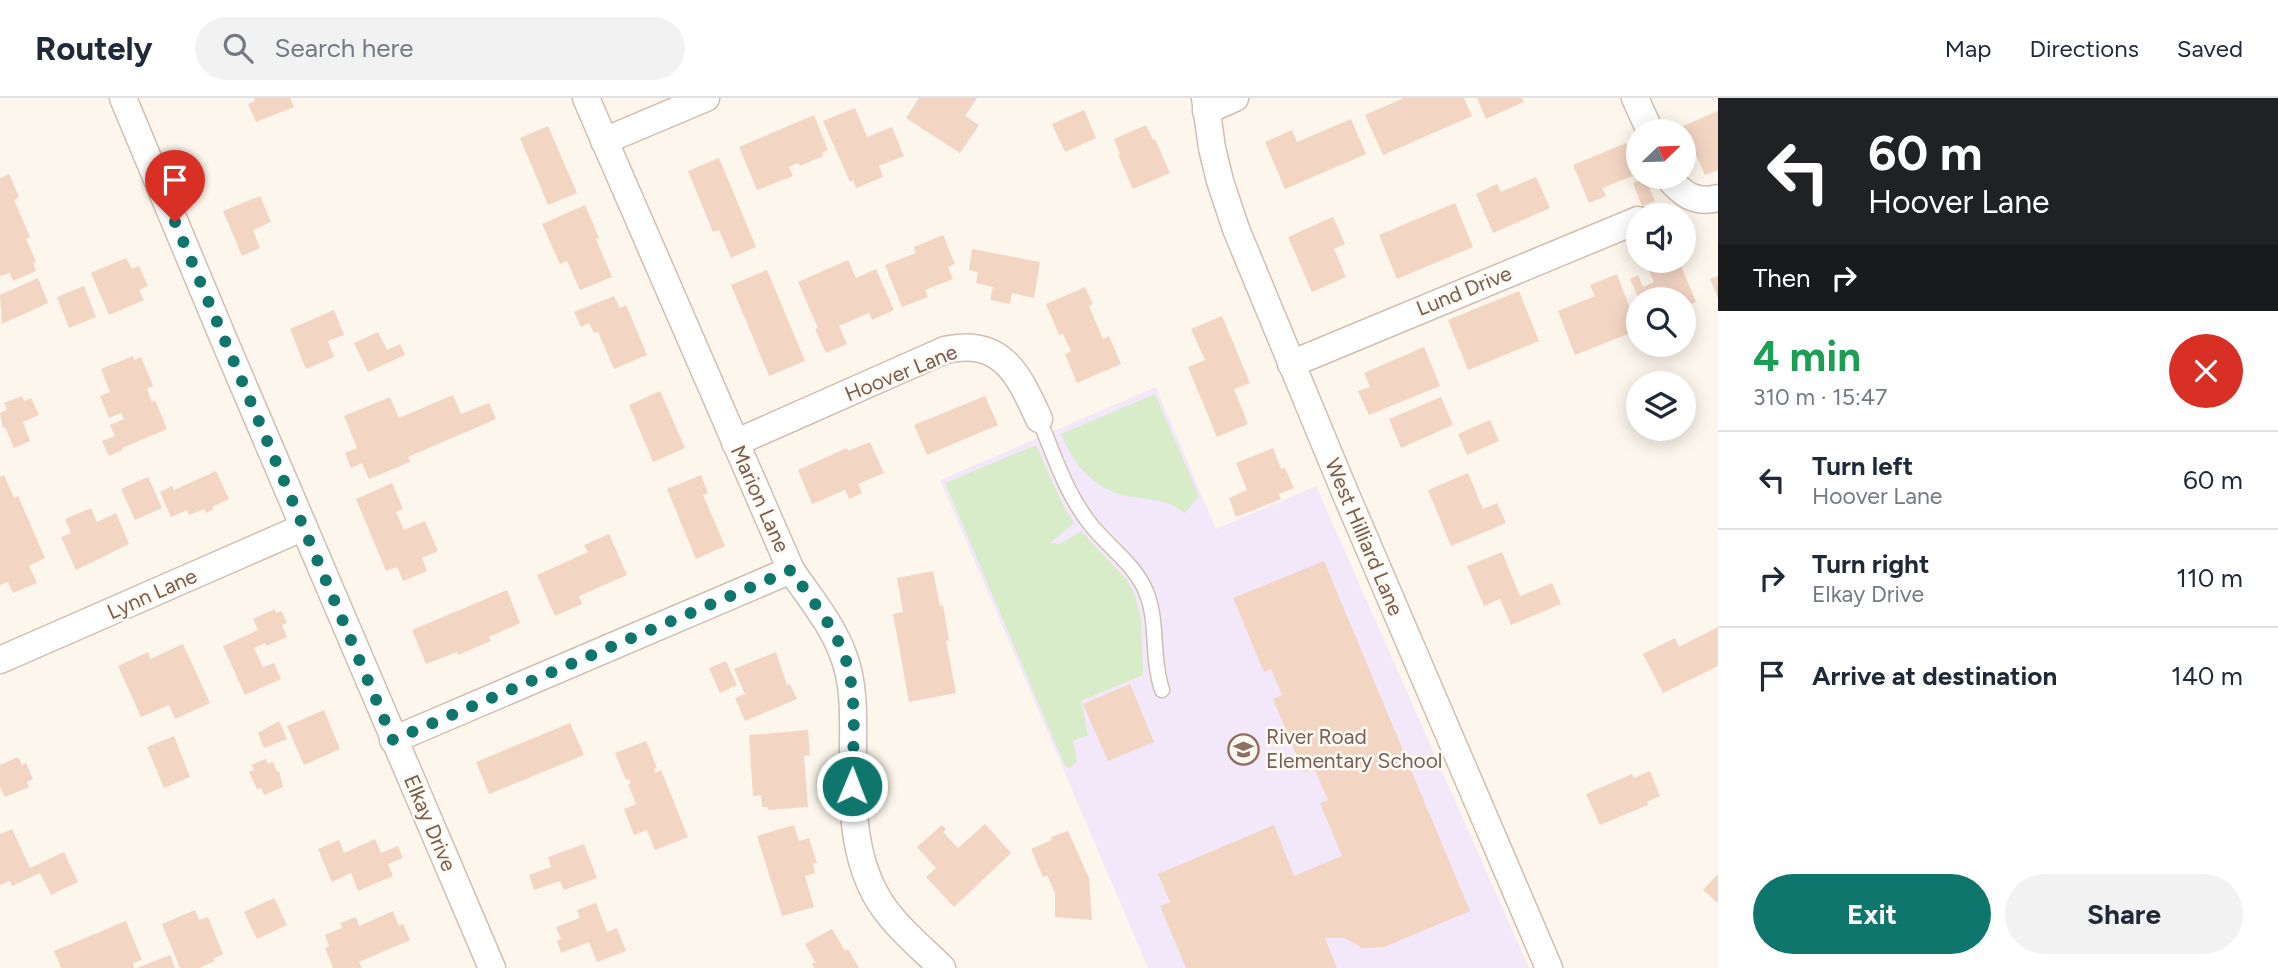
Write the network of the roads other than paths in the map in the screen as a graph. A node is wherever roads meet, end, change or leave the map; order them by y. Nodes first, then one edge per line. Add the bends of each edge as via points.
1 (123, 98) edge
2 (586, 98) edge
3 (706, 98) edge
4 (1235, 98) edge
5 (1635, 98) edge
6 (1205, 104) edge
7 (1645, 119) edge
8 (604, 141) junction
9 (1677, 189) edge
10 (1718, 198) edge
11 (1626, 225) edge
12 (1291, 364) junction
13 (1039, 419) joint
14 (735, 443) junction
15 (303, 527) junction
16 (791, 570) junction
17 (0, 660) edge
18 (1162, 690) dead end
19 (393, 740) junction
20 (492, 968) edge
21 (942, 968) edge
22 (1549, 968) edge

1 - 15 street, Elkay Drive
2 - 8 street, Marion Lane
3 - 8 street
4 - 6 street
5 - 7 street
6 - 12 street, West Hilliard Lane via 1220,181
8 - 14 street, Marion Lane
9 - 10 street via 1704,202
11 - 12 street, Lund Drive
12 - 22 street, West Hilliard Lane
13 - 14 street, Hoover Lane via 1016,372 984,349 968,347 945,350
13 - 18 lane via 1075,501 1143,585 1152,613 1155,668
14 - 16 street, Marion Lane
15 - 17 street, Lynn Lane
15 - 19 street, Elkay Drive
16 - 19 street
16 - 21 street, Marion Lane via 845,657 851,685 855,826 868,882 900,927
19 - 20 street, Elkay Drive

